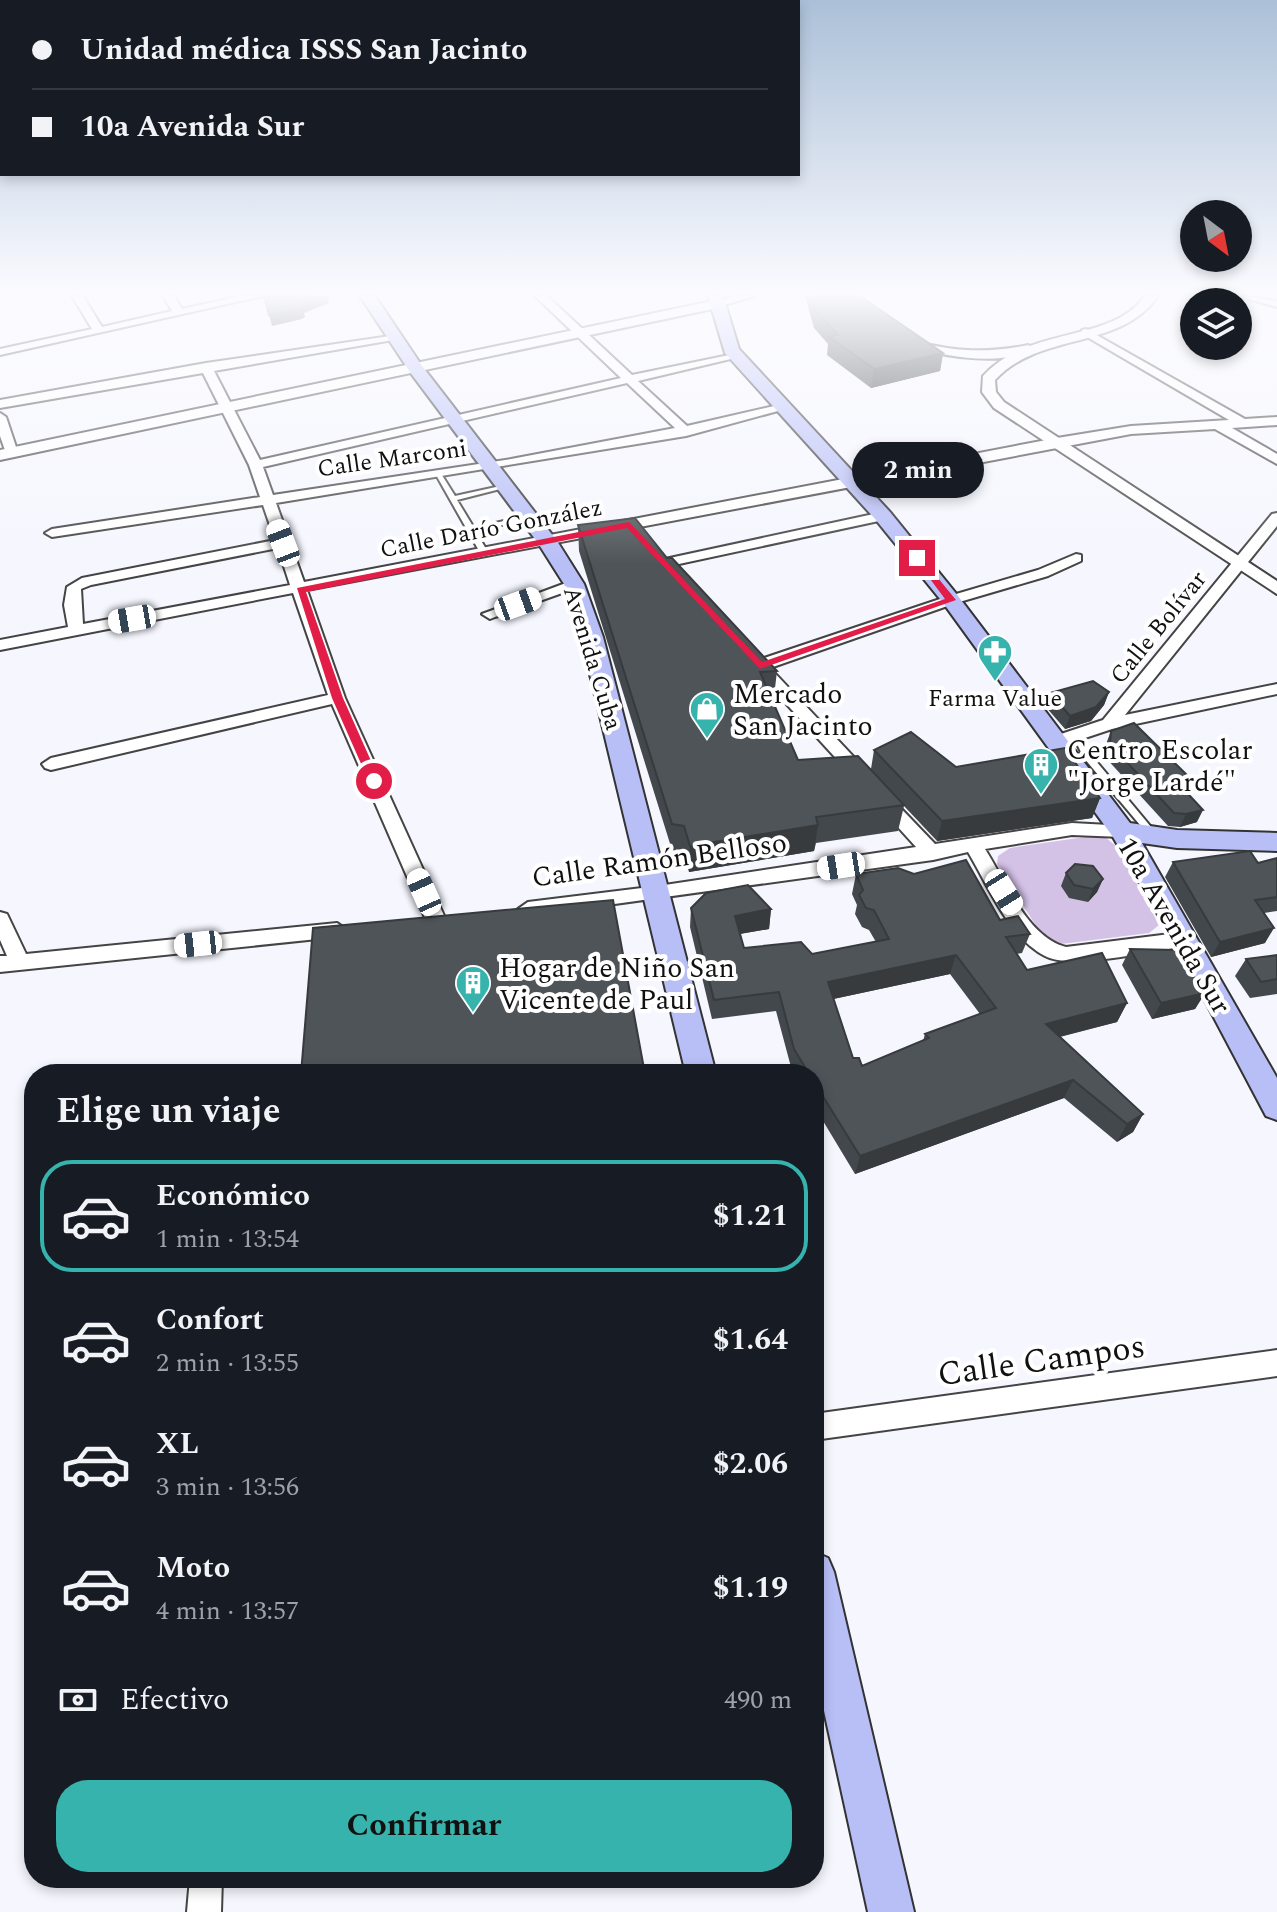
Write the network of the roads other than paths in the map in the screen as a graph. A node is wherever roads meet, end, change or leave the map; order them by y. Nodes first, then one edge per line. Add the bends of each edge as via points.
1 (105, 385) edge
2 (215, 385) edge
3 (337, 385) edge
4 (428, 385) edge
5 (605, 385) edge
6 (633, 385) edge
7 (762, 385) edge
8 (988, 385) edge
9 (1178, 385) edge
10 (0, 404) edge
11 (226, 408) junction
12 (783, 408) junction
13 (0, 417) edge
14 (455, 420) junction
15 (1277, 421) edge
16 (1243, 423) junction
17 (1220, 426) junction
18 (686, 432) junction
19 (1057, 442) junction
20 (6, 454) edge
21 (1277, 460) edge
22 (256, 465) junction
23 (489, 466) junction
24 (438, 473) junction
25 (850, 481) junction
26 (505, 487) junction
27 (266, 498) junction
28 (453, 499) junction
29 (883, 516) junction
30 (529, 517) junction
31 (1277, 517) edge
32 (629, 525) junction
33 (472, 531) junction
34 (52, 533) dead end
35 (547, 541) junction
36 (283, 543) junction
37 (485, 554) junction
38 (1076, 558) dead end
39 (1241, 563) junction
40 (574, 584) junction
41 (1277, 589) edge
42 (300, 590) junction
43 (951, 600) junction
44 (490, 614) dead end
45 (76, 629) junction
46 (0, 645) edge
47 (1277, 689) edge
48 (337, 698) junction
49 (1109, 724) junction
50 (1067, 738) junction
51 (51, 764) dead end
52 (1122, 831) junction
53 (1154, 836) junction
54 (1234, 841) junction
55 (1277, 842) edge
56 (974, 846) junction
57 (933, 853) junction
58 (1145, 869) junction
59 (658, 893) junction
60 (510, 911) edge
61 (0, 919) edge
62 (436, 920) edge
63 (359, 927) edge
64 (1186, 939) junction
65 (10, 963) edge
66 (699, 1064) edge
67 (1277, 1107) edge
68 (1277, 1363) edge
69 (824, 1426) edge
70 (824, 1616) edge
71 (205, 1888) edge
72 (204, 1912) edge
73 (891, 1912) edge

1 - 10 street
2 - 11 street
3 - 11 street
4 - 14 main road, Avenida Cuba
5 - 14 street
6 - 18 street
7 - 12 main road, 10a Avenida Sur
8 - 19 street via 999,405
9 - 16 street
11 - 20 street
11 - 22 street
12 - 18 street, Calle Marconi
12 - 25 main road, 10a Avenida Sur
13 - 20 street
14 - 22 street
14 - 23 main road, Avenida Cuba
15 - 16 street, Calle Darío González
16 - 17 street, Calle Darío González
17 - 19 street, Calle Darío González via 1131,430
17 - 21 street
18 - 23 street, Calle Marconi
19 - 25 street, Calle Darío González
19 - 39 street
22 - 27 street
23 - 24 street, Calle Marconi
23 - 26 main road, Avenida Cuba
24 - 27 street, Calle Marconi
24 - 28 lane
25 - 29 main road, 10a Avenida Sur
25 - 32 street, Calle Darío González
26 - 28 lane
26 - 30 main road, Avenida Cuba
27 - 34 street, Calle Marconi
27 - 36 street
28 - 33 lane
29 - 32 street via 661,558
29 - 43 main road, 10a Avenida Sur
30 - 33 lane
30 - 35 main road, Avenida Cuba
31 - 39 street, Calle Bolívar
32 - 35 street, Calle Darío González
33 - 37 lane
35 - 37 street, Calle Darío González
35 - 40 main road, Avenida Cuba
36 - 42 street
36 - 45 street via 87,581 74,587
37 - 42 street, Calle Darío González
38 - 43 street
39 - 41 street
39 - 49 street, Calle Bolívar
40 - 44 street
40 - 59 main road, Avenida Cuba
42 - 45 street, Calle Darío González
42 - 48 street
43 - 50 main road, 10a Avenida Sur
43 - 57 street via 755,660
45 - 46 street, Calle Darío González
47 - 49 street
48 - 51 street
48 - 62 street
49 - 50 street, Calle Bolívar
50 - 52 main road, 10a Avenida Sur
50 - 53 lane, 10a Avenida Sur
52 - 53 main road, Calle Ramón Belloso
52 - 56 street, Calle Ramón Belloso via 1072,829
52 - 58 main road, 10a Avenida Sur
53 - 54 main road, Calle Ramón Belloso
54 - 55 main road, Calle Ramón Belloso
54 - 58 main road via 1182,849
56 - 57 street, Calle Ramón Belloso
56 - 64 street via 1035,941 1051,953
57 - 59 street, Calle Ramón Belloso
58 - 64 main road, 10a Avenida Sur
59 - 60 street, Calle Ramón Belloso
59 - 66 main road, Avenida Cuba
61 - 65 street
63 - 65 street
64 - 67 main road, 10a Avenida Sur
68 - 69 street, Calle Campos
70 - 73 main road
71 - 72 street

